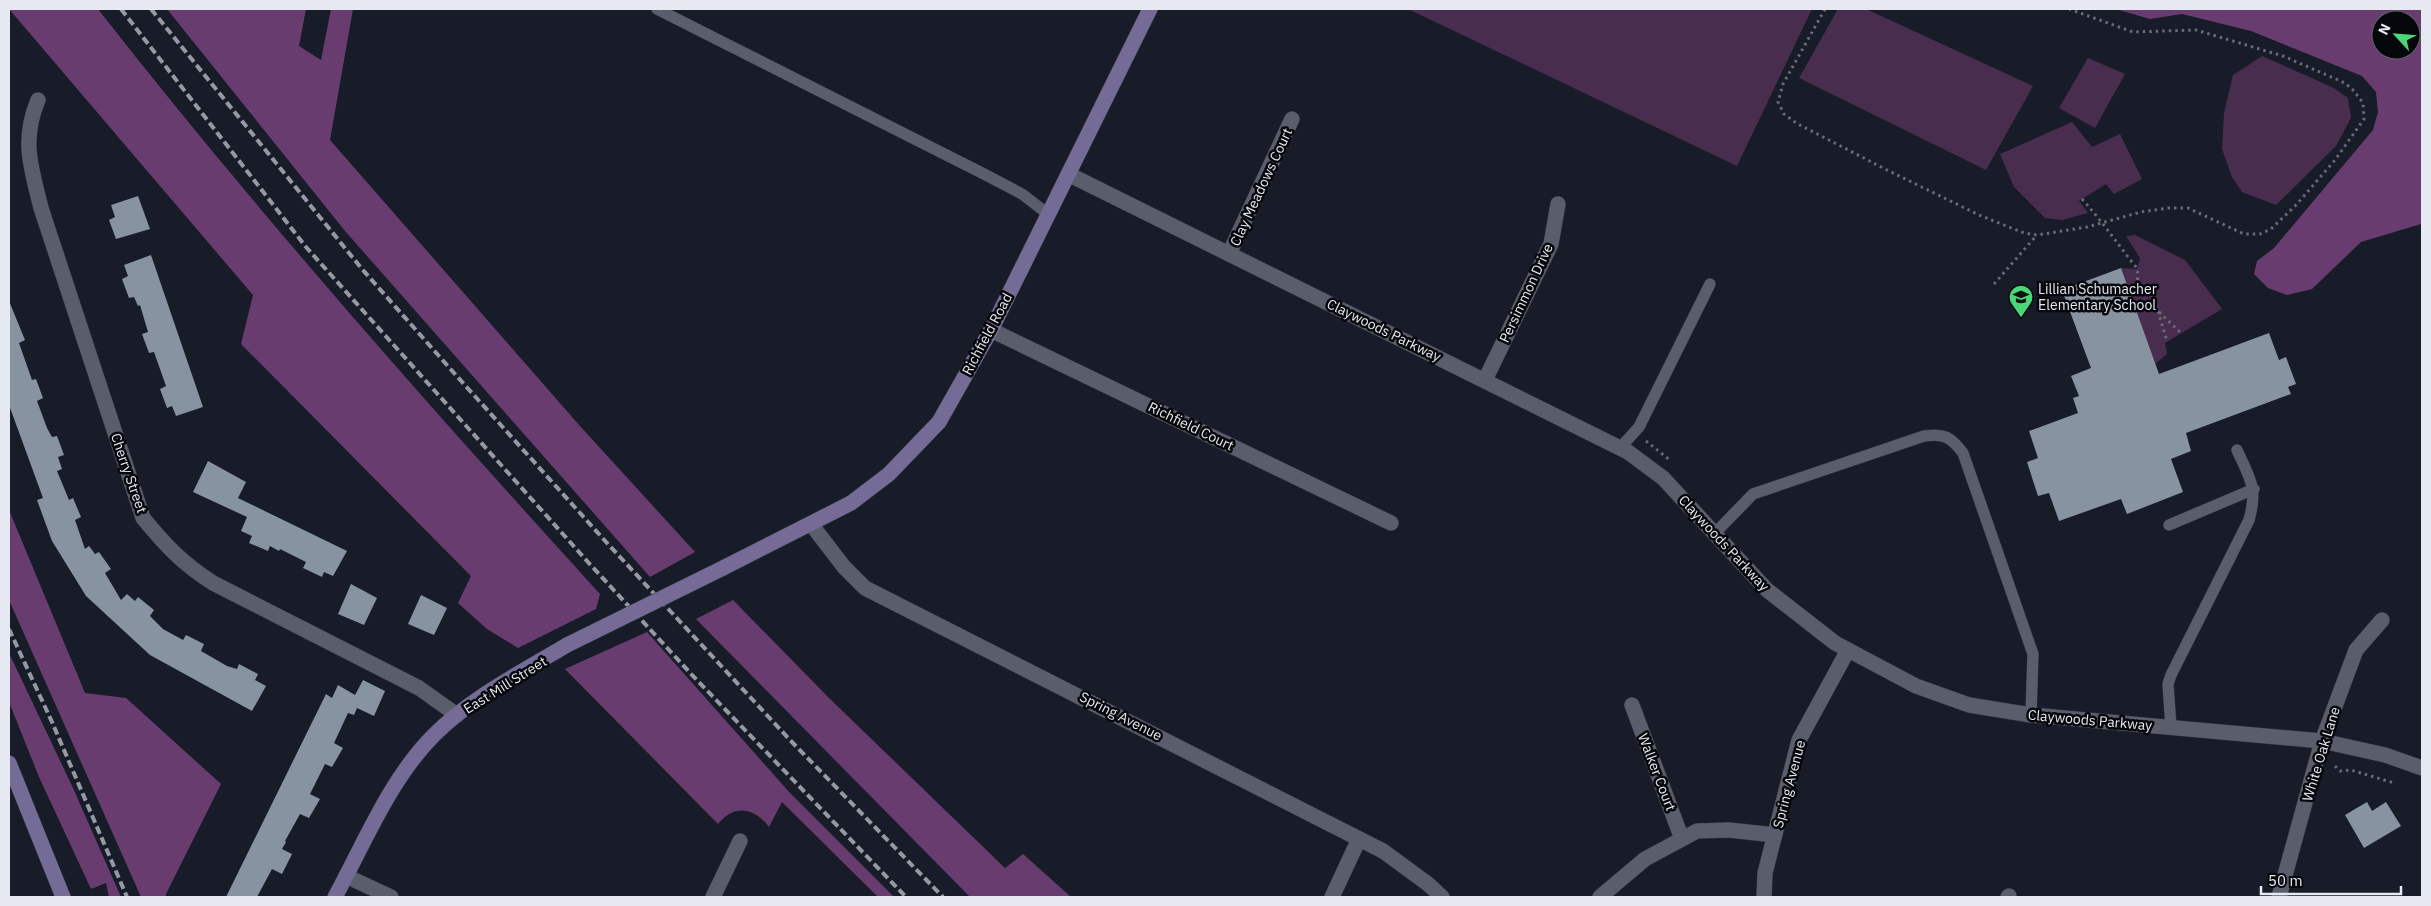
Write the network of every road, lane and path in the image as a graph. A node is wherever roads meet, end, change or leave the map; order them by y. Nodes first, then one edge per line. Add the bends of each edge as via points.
1 (657, 9) edge
2 (1150, 9) edge
3 (1825, 9) edge
4 (2069, 9) edge
5 (38, 100) dead end
6 (1292, 119) dead end
7 (1068, 174) junction
8 (2082, 199) dead end
9 (1558, 204) dead end
10 (1048, 214) junction
11 (2103, 222) junction
12 (2037, 236) junction
13 (1229, 254) junction
14 (1710, 284) dead end
15 (1994, 284) dead end
16 (2158, 310) junction
17 (991, 330) junction
18 (2181, 333) dead end
19 (2167, 341) dead end
20 (1485, 380) junction
21 (1620, 448) junction
22 (2237, 450) dead end
23 (2254, 489) junction
24 (1391, 523) dead end
25 (811, 524) junction
26 (2169, 525) dead end
27 (1714, 533) junction
28 (723, 568) joint
29 (2382, 620) dead end
30 (1848, 650) junction
31 (1632, 705) dead end
32 (457, 715) junction
33 (2031, 715) junction
34 (2171, 727) junction
35 (2322, 741) junction
36 (9, 763) edge
37 (2335, 766) dead end
38 (2422, 768) edge
39 (2394, 782) dead end
40 (1775, 835) junction
41 (1359, 839) junction
42 (1682, 839) junction
43 (740, 841) dead end
44 (346, 876) junction
45 (63, 897) edge
46 (335, 897) edge
47 (391, 897) edge
48 (713, 897) edge
49 (1332, 897) edge
50 (1442, 897) edge
51 (1600, 897) edge
52 (1764, 897) edge
53 (2279, 897) edge

1 - 10 lane via 1022,194
2 - 7 street, Richfield Road
3 - 12 path via 1783,84 1778,102 1784,114 1979,215
4 - 11 path via 2132,32 2196,30 2283,56 2344,82 2363,103 2364,119 2335,160 2271,229 2260,234 2244,234 2188,208 2168,208
5 - 32 street, Cherry Street via 30,121 29,156 41,208 143,518 169,550 213,583 419,688
6 - 13 street, Clay Meadows Court
7 - 10 street, Richfield Road
7 - 13 street, Claywoods Parkway
8 - 11 path
9 - 20 street, Persimmon Drive via 1551,244
10 - 17 street, Richfield Road
11 - 12 path
11 - 16 path via 2137,269 2139,289 2152,295
12 - 15 path
13 - 20 street, Claywoods Parkway
14 - 21 lane via 1639,427
16 - 18 path
16 - 19 path
17 - 24 street, Richfield Court
17 - 25 street, Richfield Road via 939,422 913,452 851,503
20 - 21 street, Claywoods Parkway
21 - 27 street, Claywoods Parkway via 1663,478
22 - 23 lane
23 - 26 lane
23 - 34 lane via 2249,520 2171,675 2168,684
25 - 28 street, Richfield Road
25 - 41 street, Spring Avenue via 844,567 865,588
27 - 30 street, Claywoods Parkway via 1767,590
27 - 33 lane via 1753,494 1924,436 1940,434 1955,442 1963,453 2033,654
28 - 32 street, East Mill Street, bridge via 567,645
29 - 35 street, White Oak Lane via 2356,650
30 - 33 street, Claywoods Parkway via 1916,686 1969,705
30 - 40 street, Spring Avenue via 1799,740
31 - 42 street, Walker Court
32 - 44 street, East Mill Street via 434,735 392,789
33 - 34 street, Claywoods Parkway
34 - 35 street, Claywoods Parkway
35 - 38 street, Claywoods Parkway via 2385,755
35 - 53 street, White Oak Lane
36 - 45 street
37 - 39 path via 2340,771 2351,770
40 - 42 street via 1729,830 1697,831
40 - 52 street, Spring Avenue via 1764,873
41 - 49 street
41 - 50 street, Spring Avenue via 1390,856
42 - 51 street via 1646,859
43 - 48 street
44 - 46 street, East Mill Street
44 - 47 street

